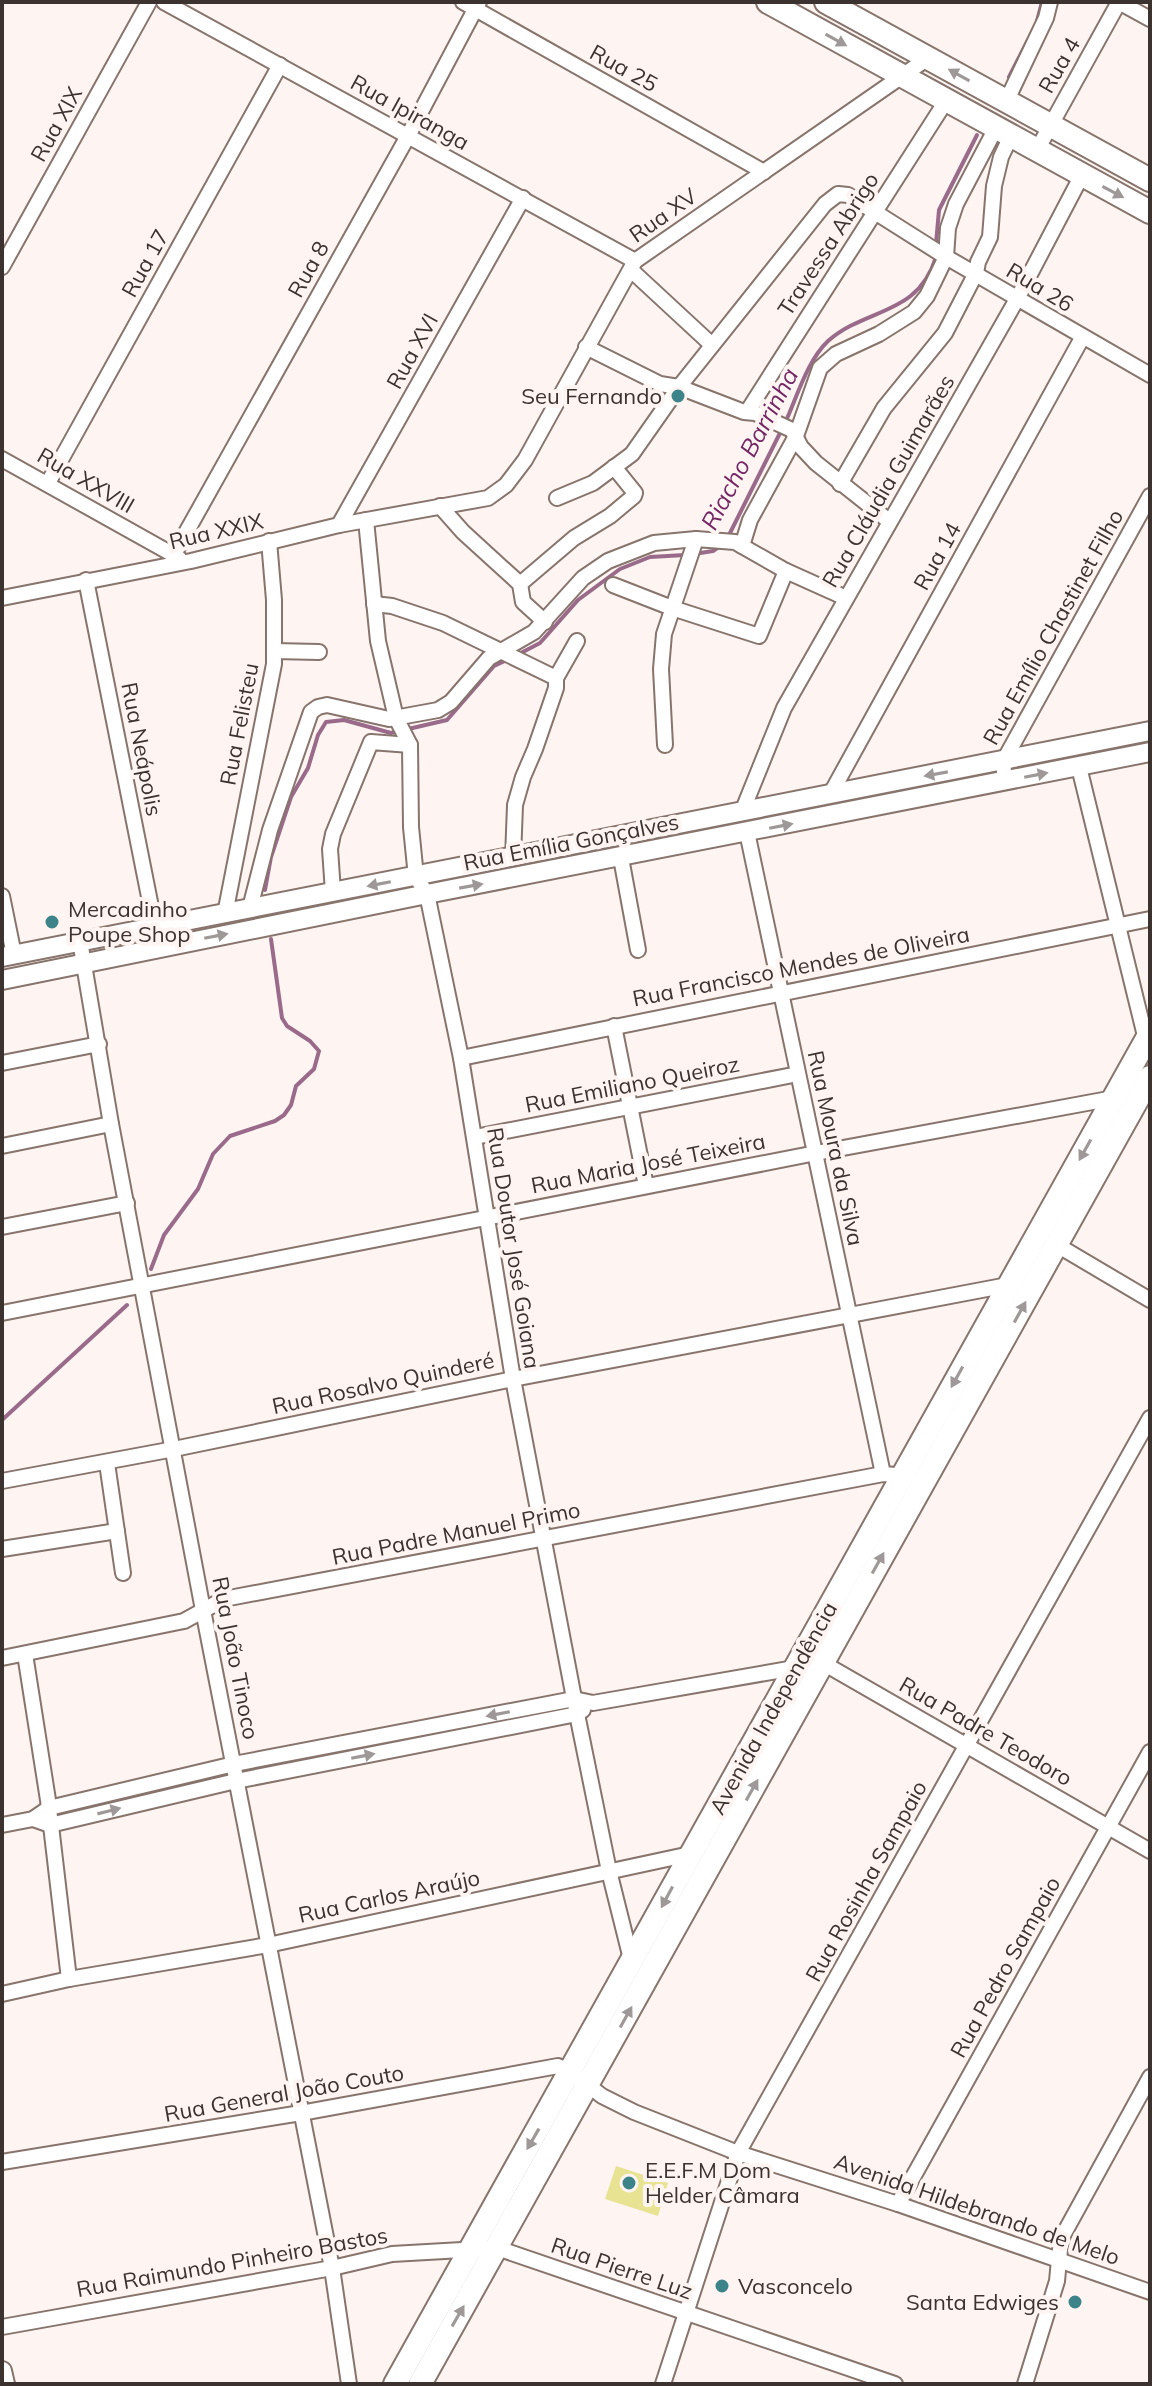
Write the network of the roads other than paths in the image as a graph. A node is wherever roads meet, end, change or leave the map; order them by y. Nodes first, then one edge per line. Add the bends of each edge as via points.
1 (149, 2) edge
2 (164, 2) edge
3 (768, 2) edge
4 (826, 2) edge
5 (1050, 2) edge
6 (1119, 2) edge
7 (473, 4) edge
8 (1150, 19) edge
9 (888, 36) junction
10 (928, 58) junction
11 (874, 60) junction
12 (280, 65) junction
13 (903, 77) junction
14 (946, 101) junction
15 (1006, 102) junction
16 (1049, 126) junction
17 (1003, 132) junction
18 (408, 136) junction
19 (1037, 150) junction
20 (764, 172) junction
21 (1082, 175) junction
22 (1150, 180) edge
23 (523, 198) junction
24 (874, 211) junction
25 (1150, 212) edge
26 (944, 256) junction
27 (633, 265) junction
28 (2, 267) edge
29 (976, 273) junction
30 (1017, 299) junction
31 (1082, 338) junction
32 (712, 345) junction
33 (586, 347) junction
34 (1150, 375) edge
35 (679, 387) junction
36 (747, 412) junction
37 (790, 430) junction
38 (2, 459) edge
39 (614, 467) junction
40 (48, 483) junction
41 (840, 484) junction
42 (506, 485) joint
43 (1150, 496) edge
44 (557, 498) dead end
45 (440, 506) junction
46 (366, 520) junction
47 (889, 521) junction
48 (339, 525) junction
49 (696, 539) junction
50 (269, 541) junction
51 (738, 544) junction
52 (173, 556) junction
53 (191, 561) junction
54 (786, 571) junction
55 (86, 580) junction
56 (520, 584) junction
57 (613, 585) dead end
58 (2, 598) edge
59 (846, 598) junction
60 (374, 604) junction
61 (672, 608) junction
62 (545, 622) junction
63 (577, 641) dead end
64 (274, 651) junction
65 (501, 651) junction
66 (319, 652) dead end
67 (556, 678) junction
68 (396, 718) junction
69 (1150, 731) edge
70 (410, 745) junction
71 (665, 745) dead end
72 (1150, 752) edge
73 (1003, 762) junction
74 (1079, 767) junction
75 (1005, 781) junction
76 (830, 795) junction
77 (742, 812) junction
78 (653, 830) junction
79 (747, 832) junction
80 (657, 850) junction
81 (513, 858) junction
82 (621, 858) junction
83 (416, 877) junction
84 (333, 892) junction
85 (427, 894) junction
86 (2, 896) edge
87 (250, 908) junction
88 (225, 914) junction
89 (1150, 919) edge
90 (1119, 925) junction
91 (155, 927) junction
92 (80, 941) junction
93 (638, 950) dead end
94 (8, 956) edge
95 (85, 963) junction
96 (2, 980) edge
97 (779, 993) junction
98 (614, 1026) junction
99 (1148, 1036) edge
100 (99, 1044) junction
101 (461, 1058) junction
102 (2, 1063) edge
103 (798, 1074) junction
104 (1150, 1077) edge
105 (1114, 1098) junction
106 (631, 1107) junction
107 (111, 1124) junction
108 (475, 1137) junction
109 (2, 1146) edge
110 (816, 1153) junction
111 (646, 1186) junction
112 (127, 1203) junction
113 (488, 1217) junction
114 (2, 1227) edge
115 (1057, 1245) junction
116 (1008, 1285) junction
117 (143, 1287) junction
118 (1150, 1300) edge
119 (2, 1313) edge
120 (850, 1314) junction
121 (513, 1379) junction
122 (1150, 1418) edge
123 (174, 1449) junction
124 (107, 1463) junction
125 (903, 1477) junction
126 (2, 1481) edge
127 (117, 1531) junction
128 (544, 1539) junction
129 (2, 1549) edge
130 (123, 1573) dead end
131 (203, 1610) junction
132 (25, 1654) junction
133 (2, 1658) edge
134 (823, 1663) junction
135 (796, 1667) junction
136 (575, 1706) junction
137 (412, 1739) junction
138 (967, 1745) junction
139 (1150, 1752) edge
140 (234, 1764) junction
141 (236, 1781) junction
142 (50, 1816) junction
143 (2, 1825) edge
144 (1108, 1827) junction
145 (1150, 1851) edge
146 (692, 1852) junction
147 (713, 1862) junction
148 (609, 1871) junction
149 (268, 1945) junction
150 (641, 1968) junction
151 (69, 1979) junction
152 (2, 1994) edge
153 (1150, 2077) edge
154 (580, 2079) junction
155 (301, 2113) junction
156 (738, 2153) junction
157 (2, 2162) edge
158 (898, 2204) junction
159 (497, 2248) junction
160 (471, 2249) junction
161 (1059, 2259) junction
162 (332, 2268) junction
163 (1150, 2292) edge
164 (685, 2312) junction
165 (2, 2327) edge
166 (2, 2371) edge
167 (5, 2384) edge
168 (349, 2384) edge
169 (395, 2384) edge
170 (420, 2384) edge
171 (663, 2384) edge
172 (895, 2384) edge
173 (1025, 2384) edge

1 - 28 street, Rua XIX
2 - 12 street, Rua Ipiranga
3 -> 11 main road
4 - 9 main road
5 - 15 street
6 - 8 street
6 - 16 street, Rua 4
7 - 18 street, Rua 8
7 - 20 street, Rua 25
9 - 10 main road
9 - 11 main road
10 - 13 street, Rua XV
15 -> 10 main road
11 - 13 main road
12 - 18 street, Rua Ipiranga
12 - 40 street, Rua 17
13 - 14 main road
13 - 20 street, Rua XV
14 - 17 main road
14 - 24 street, Travessa Abrigo
15 - 16 main road
16 - 19 street, Rua 4
16 - 22 main road
17 - 19 main road
17 - 26 street via 956,204
17 - 29 street via 990,237
18 - 23 street, Rua Ipiranga
18 - 52 street, Rua 8
19 - 21 main road
20 - 27 street, Rua XV
21 -> 25 main road
21 - 30 street, Rua Cláudia Guimarães
23 - 27 street, Rua Ipiranga
23 - 48 street, Rua XVI
24 - 26 street, Rua 26
24 - 32 street, Rua 26 via 848,195 833,196
24 - 36 street, Travessa Abrigo
26 - 29 street, Rua 26
26 - 37 street via 914,312 820,368
27 - 32 street, Rua Ipiranga
27 - 33 street, Rua XV
29 - 30 street, Rua 26
29 - 41 street via 945,333 884,408
30 - 31 street, Rua 26
30 - 47 street, Rua Cláudia Guimarães
31 - 34 street, Rua 26
31 - 76 street, Rua 14
32 - 35 street, Rua 26
33 - 35 street via 640,376
33 - 42 street, Rua XV
35 - 36 street
35 - 39 street, Rua 26 via 632,454
36 - 37 street
37 - 41 street
37 - 51 street
38 - 40 street, Rua XXVIII
39 - 44 street, Rua 26 via 593,483
39 - 56 street via 634,496
40 - 52 street, Rua XXVIII
41 - 47 street
42 - 45 street, Rua XXIX via 488,498
43 - 73 street, Rua Emílio Chastinet Filho
45 - 46 street, Rua XXIX
45 - 56 street
46 - 48 street, Rua XXIX
46 - 60 street, Rua Doutor José Goiana
47 - 59 street, Rua Cláudia Guimarães
48 - 50 street, Rua XXIX
49 - 51 street
49 - 61 street
49 - 62 street via 654,543 608,561 583,578
50 - 53 street, Rua XXIX
50 - 64 street, Rua Felisteu
51 - 54 street
52 - 53 street, Rua XXVIII
53 - 55 street, Rua XXIX
54 - 59 street
54 - 61 street via 759,636
55 - 58 street, Rua XXIX
55 - 91 street, Rua Neápolis
56 - 62 street via 523,602
57 - 61 street
59 - 77 street, Rua Cláudia Guimarães via 784,708
60 - 65 street via 443,623
60 - 68 street, Rua Doutor José Goiana
61 - 71 street via 661,669
62 - 65 street
63 - 67 street
64 - 66 street
64 - 88 street, Rua Felisteu
65 - 67 street
65 - 68 street via 451,702 438,710
67 - 81 street via 515,805
68 - 70 street, Rua Doutor José Goiana
68 - 87 street via 327,705 311,712 270,830
69 - 73 street, Rua Emília Gonçalves
70 - 83 street, Rua Doutor José Goiana
70 - 84 street via 371,742 333,834
72 - 74 street, Rua Emília Gonçalves
73 - 75 street, Rua Emílio Chastinet Filho
73 -> 76 street, Rua Emília Gonçalves
75 -> 74 street, Rua Emília Gonçalves
74 - 90 street
79 -> 75 street, Rua Emília Gonçalves
76 - 77 street, Rua Emília Gonçalves
77 - 78 street, Rua Emília Gonçalves
78 - 80 street
78 - 81 street, Rua Emília Gonçalves
79 - 80 street, Rua Emília Gonçalves
79 - 97 street, Rua Moura da Silva
80 - 82 street, Rua Emília Gonçalves
81 - 83 street, Rua Emília Gonçalves
85 -> 82 street, Rua Emília Gonçalves
82 - 93 street
83 -> 84 street, Rua Emília Gonçalves
83 - 85 street, Rua Doutor José Goiana
84 - 87 street, Rua Emília Gonçalves
95 -> 85 street, Rua Emília Gonçalves
85 - 101 street, Rua Doutor José Goiana
86 - 94 street
87 - 88 street, Rua Emília Gonçalves
88 - 91 street, Rua Emília Gonçalves
89 - 90 street, Rua Francisco Mendes de Oliveira
90 - 97 street, Rua Francisco Mendes de Oliveira
90 - 99 street
91 - 92 street, Rua Emília Gonçalves
92 - 94 street, Rua Emília Gonçalves
92 - 95 street, Rua João Tinoco
95 - 96 street, Rua Emília Gonçalves
95 - 100 street, Rua João Tinoco
97 - 98 street, Rua Francisco Mendes de Oliveira
97 - 103 street, Rua Moura da Silva
98 - 101 street, Rua Francisco Mendes de Oliveira
98 - 106 street
99 - 105 main road, Avenida Independência
100 - 102 street
100 - 107 street, Rua João Tinoco
101 - 108 street, Rua Doutor José Goiana
103 - 106 street, Rua Emiliano Queiroz
103 - 110 street, Rua Moura da Silva
104 - 115 main road, Avenida Independência
105 - 110 street, Rua Maria José Teixeira
105 -> 116 main road, Avenida Independência
106 - 108 street, Rua Emiliano Queiroz
106 - 111 street
107 - 109 street
107 - 112 street, Rua João Tinoco
108 - 113 street, Rua Doutor José Goiana
110 - 111 street, Rua Maria José Teixeira
110 - 120 street, Rua Moura da Silva
111 - 113 street, Rua Maria José Teixeira
112 - 114 street
112 - 117 street, Rua João Tinoco
113 - 117 street, Rua Maria José Teixeira
113 - 121 street, Rua Doutor José Goiana
115 - 118 street
125 -> 115 main road, Avenida Independência
116 - 120 street, Rua Rosalvo Quinderé
116 -> 125 main road, Avenida Independência
117 - 119 street, Rua Maria José Teixeira
117 - 123 street, Rua João Tinoco
120 - 121 street, Rua Rosalvo Quinderé
120 - 125 street, Rua Moura da Silva
121 - 123 street, Rua Rosalvo Quinderé
121 - 128 street, Rua Doutor José Goiana
122 - 138 street, Rua Rosinha Sampaio
123 - 124 street, Rua Rosalvo Quinderé
123 - 131 street, Rua João Tinoco
124 - 126 street, Rua Rosalvo Quinderé
124 - 127 street
125 - 128 street, Rua Padre Manuel Primo
134 -> 125 main road, Avenida Independência
125 - 135 main road, Avenida Independência
127 - 129 street
127 - 130 street
128 - 131 street, Rua Padre Manuel Primo via 224,1599
128 - 136 street, Rua Doutor José Goiana
131 - 132 street, Rua Padre Manuel Primo via 184,1621
131 - 140 street, Rua João Tinoco
132 - 133 street, Rua Padre Manuel Primo
132 - 142 street
134 - 135 street
134 - 138 street, Rua Padre Teodoro
147 -> 134 main road, Avenida Independência
135 - 136 street
135 - 146 main road, Avenida Independência
136 - 137 street
136 - 148 street, Rua Doutor José Goiana
137 - 140 street
141 -> 137 street
138 - 144 street, Rua Padre Teodoro
138 - 156 street, Rua Rosinha Sampaio
139 - 144 street, Rua Pedro Sampaio
140 - 141 street, Rua João Tinoco
140 - 142 street
142 -> 141 street
141 - 149 street, Rua João Tinoco
142 - 143 street
142 - 151 street
144 - 145 street, Rua Padre Teodoro
144 - 158 street, Rua Pedro Sampaio
146 - 147 street
146 - 148 street, Rua Carlos Araújo
146 -> 150 main road, Avenida Independência
147 - 150 main road, Avenida Independência
148 - 149 street, Rua Carlos Araújo
148 - 150 street, Rua Doutor José Goiana
149 - 151 street, Rua Carlos Araújo
149 - 155 street, Rua João Tinoco
150 - 154 main road, Avenida Independência
151 - 152 street, Rua Carlos Araújo
153 - 161 street via 1061,2239
154 - 155 street, Rua General João Couto via 564,2067 552,2067
154 - 156 street, Avenida Hildebrando de Melo via 634,2112
154 - 159 main road, Avenida Independência
154 -> 160 main road, Avenida Independência
155 - 157 street, Rua General João Couto
155 - 162 street, Rua João Tinoco
156 - 158 street, Avenida Hildebrando de Melo
156 - 164 street, Rua Rosinha Sampaio
158 - 161 street, Avenida Hildebrando de Melo
159 - 160 street, Rua Pierre Luz
159 - 164 street, Rua Pierre Luz
170 -> 159 main road, Avenida Independência
160 - 162 street, Rua Raimundo Pinheiro Bastos via 392,2254
160 - 169 main road, Avenida Independência
161 - 163 street, Avenida Hildebrando de Melo
161 - 173 street
162 - 165 street, Rua Raimundo Pinheiro Bastos
162 - 168 street, Rua João Tinoco
164 - 171 street, Rua Rosinha Sampaio
164 - 172 street, Rua Pierre Luz
166 - 167 street

